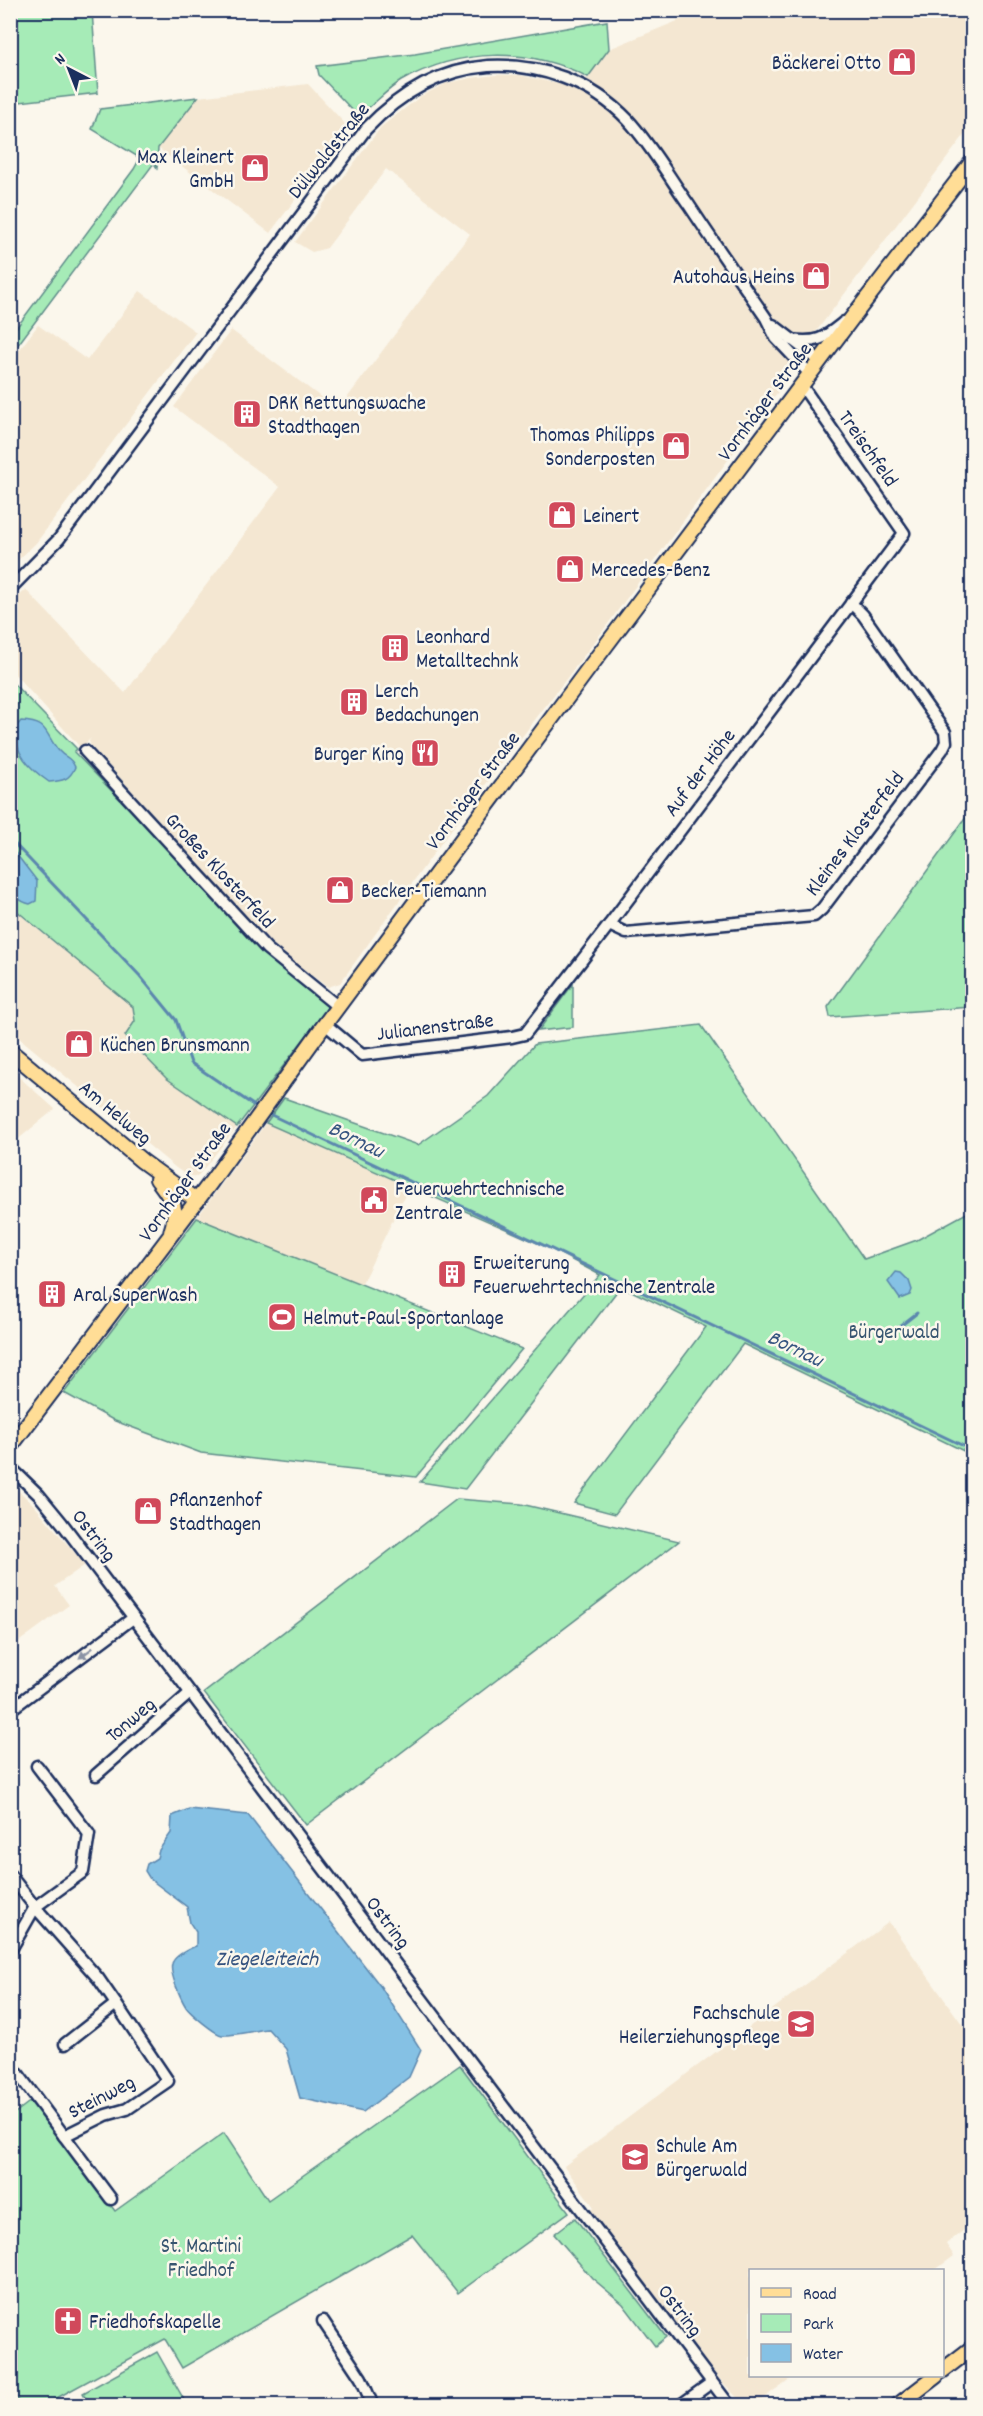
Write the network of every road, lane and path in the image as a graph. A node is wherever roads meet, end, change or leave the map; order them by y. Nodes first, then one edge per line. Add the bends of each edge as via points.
1 (972, 162) edge
2 (858, 310) junction
3 (766, 318) junction
4 (791, 340) junction
5 (820, 361) junction
6 (806, 380) junction
7 (904, 533) joint
8 (10, 589) edge
9 (851, 603) junction
10 (85, 751) dead end
11 (609, 925) junction
12 (337, 1006) junction
13 (325, 1024) junction
14 (525, 1034) joint
15 (10, 1051) edge
16 (142, 1161) junction
17 (196, 1201) junction
18 (168, 1240) junction
19 (10, 1447) edge
20 (10, 1467) edge
21 (133, 1618) junction
22 (190, 1693) junction
23 (10, 1710) edge
24 (37, 1766) dead end
25 (96, 1775) dead end
26 (10, 1875) edge
27 (35, 1908) junction
28 (10, 1951) edge
29 (116, 2004) junction
30 (65, 2044) dead end
31 (10, 2063) edge
32 (64, 2136) junction
33 (111, 2199) dead end
34 (323, 2321) dead end
35 (972, 2348) edge
36 (944, 2369) edge
37 (935, 2377) edge
38 (711, 2383) junction
39 (373, 2406) edge
40 (679, 2406) edge
41 (730, 2406) edge
42 (897, 2406) edge

1 - 2 main road, Vornhäger Straße
2 - 4 street via 819,341
2 - 5 main road, Vornhäger Straße
3 - 4 street, Dülwaldstraße
3 - 6 street, Dülwaldstraße
3 - 8 street, Dülwaldstraße via 643,138 613,106 579,84 529,68 501,65 448,73 403,95 366,129 59,539
4 - 5 street, Dülwaldstraße
5 - 6 main road, Vornhäger Straße
6 - 7 street, Treischfeld
6 - 12 main road, Vornhäger Straße
7 - 9 street, Auf der Höhe
9 - 11 street, Auf der Höhe
9 - 11 street, Kleines Klosterfeld via 945,732 942,750 814,916 626,933
10 - 12 street, Großes Klosterfeld via 267,949
11 - 14 street, Auf der Höhe
12 - 13 main road, Vornhäger Straße
13 - 14 street, Julianenstraße via 362,1055
13 - 17 main road, Vornhäger Straße
15 - 16 main road, Am Helweg
16 - 17 main road, Am Helweg
16 - 18 main road via 172,1199 175,1221
17 - 18 main road, Vornhäger Straße
18 - 19 main road, Vornhäger Straße
20 - 21 street, Ostring via 58,1517
21 - 22 street, Ostring
21 -> 23 street
22 - 25 street, Tonweg
22 - 38 street, Ostring
24 - 27 street via 89,1834 83,1872
26 - 27 street
27 - 28 street
27 - 29 street via 98,1978
29 - 30 street
29 - 32 street, Steinweg via 168,2081 127,2109
31 - 32 street
32 - 33 street
34 - 39 street via 361,2378
35 - 36 main road
37 - 42 main road
38 - 40 street
38 - 41 street, Ostring

